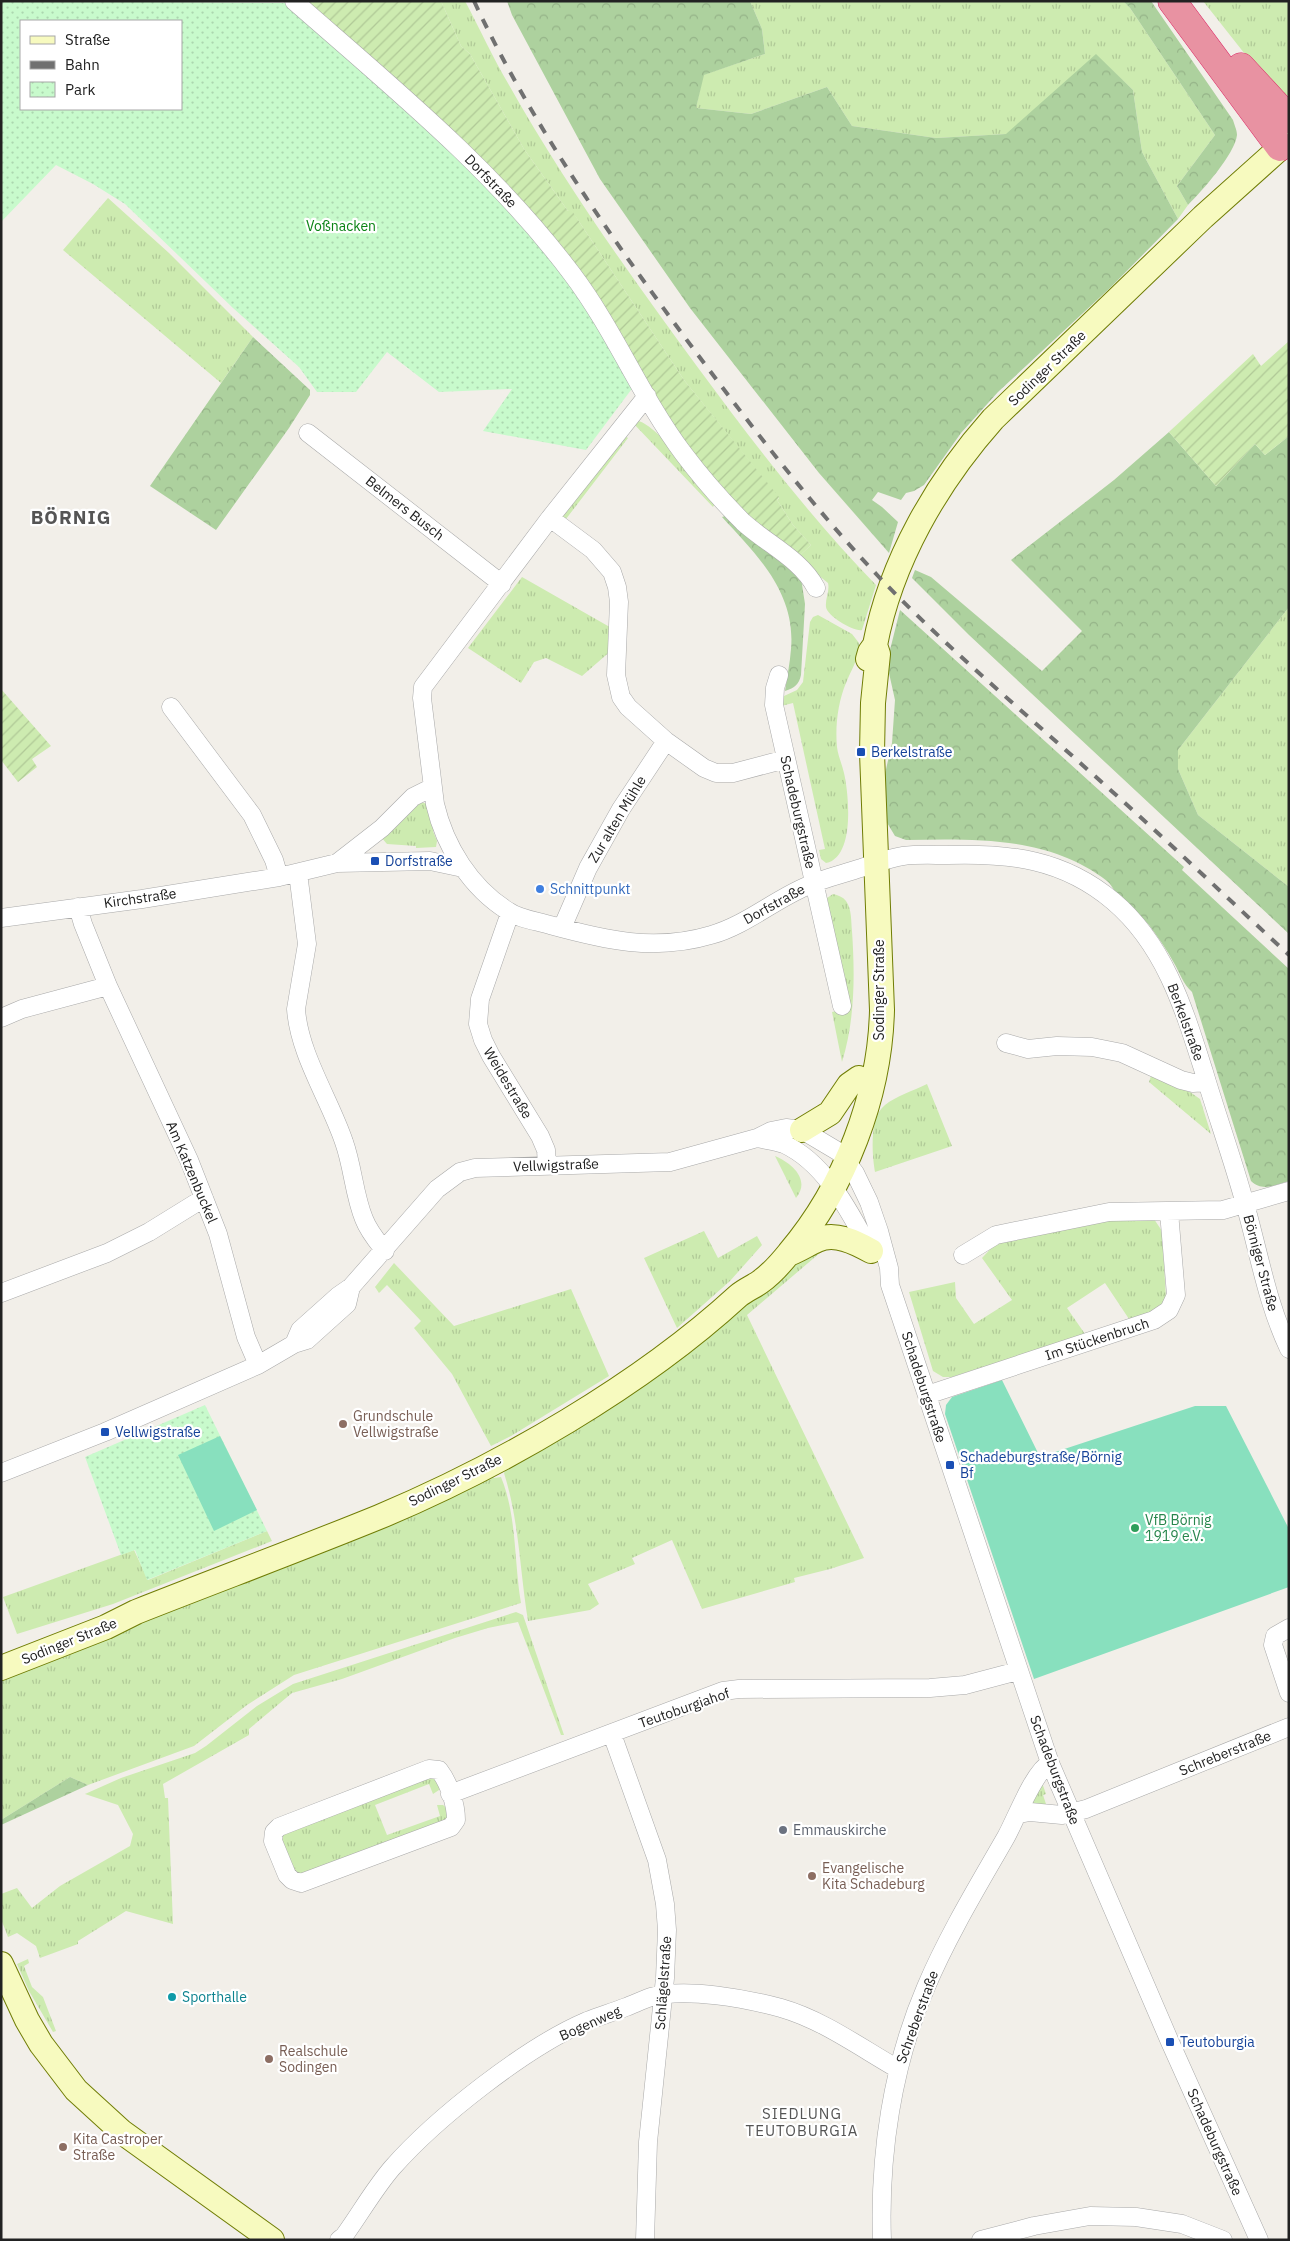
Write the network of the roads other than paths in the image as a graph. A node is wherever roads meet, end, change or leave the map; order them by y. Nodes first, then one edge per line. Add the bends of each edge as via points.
1 (294, 1) edge
2 (1172, 1) edge
3 (1189, 1) edge
4 (1289, 119) edge
5 (1285, 144) edge
6 (647, 396) junction
7 (308, 433) dead end
8 (550, 518) junction
9 (502, 584) junction
10 (816, 588) dead end
11 (779, 675) dead end
12 (172, 707) dead end
13 (666, 741) junction
14 (786, 759) junction
15 (431, 788) junction
16 (337, 863) junction
17 (869, 866) junction
18 (463, 868) junction
19 (298, 873) junction
20 (279, 877) junction
21 (814, 883) junction
22 (78, 907) junction
23 (510, 913) junction
24 (1, 918) edge
25 (562, 928) junction
26 (108, 986) junction
27 (842, 1006) dead end
28 (1, 1018) edge
29 (1006, 1043) dead end
30 (859, 1078) junction
31 (1207, 1082) junction
32 (802, 1130) junction
33 (758, 1138) junction
34 (843, 1156) junction
35 (547, 1165) junction
36 (829, 1181) junction
37 (1289, 1191) edge
38 (204, 1198) junction
39 (1245, 1205) junction
40 (1170, 1212) junction
41 (385, 1250) junction
42 (871, 1251) junction
43 (788, 1254) junction
44 (963, 1255) dead end
45 (890, 1285) junction
46 (744, 1291) junction
47 (1, 1293) edge
48 (1289, 1349) edge
49 (258, 1365) junction
50 (927, 1395) junction
51 (1, 1473) edge
52 (136, 1612) junction
53 (1289, 1628) edge
54 (1, 1652) edge
55 (1, 1668) edge
56 (1018, 1672) junction
57 (1289, 1693) edge
58 (1289, 1728) edge
59 (612, 1734) junction
60 (1050, 1763) junction
61 (450, 1794) junction
62 (1070, 1813) junction
63 (1018, 1814) junction
64 (1, 1964) edge
65 (664, 1996) junction
66 (898, 2069) junction
67 (342, 2239) edge
68 (272, 2240) edge
69 (645, 2240) edge
70 (882, 2240) edge
71 (981, 2240) edge
72 (1223, 2240) edge
73 (1259, 2240) edge

1 - 6 street, Dorfstraße via 431,121 523,215 593,303
2 - 5 highway
3 - 4 highway via 1256,84
5 - 17 main road, Sodinger Straße via 1203,217 993,418 937,493 900,562 864,678 862,722
6 - 8 street, Dorfstraße
6 - 10 street, Dorfstraße via 683,454 713,490 744,523 804,570
7 - 9 street, Belmers Busch
8 - 9 street, Dorfstraße
8 - 13 street via 593,550 612,572 620,602 618,686 628,707
9 - 15 street, Dorfstraße via 423,687
11 - 14 street, Schadeburgstraße via 774,706
12 - 20 street via 252,815
13 - 14 street via 704,768 725,774
13 - 25 street, Zur alten Mühle via 588,868
14 - 21 street, Schadeburgstraße
15 - 16 street, Kirchstraße via 413,797 382,828
15 - 18 street, Dorfstraße via 438,818
16 - 18 street, Kirchstraße via 430,861
16 - 19 street, Kirchstraße
17 - 21 street, Dorfstraße
17 - 30 main road, Sodinger Straße via 870,1020
17 - 31 street, Berkelstraße via 904,856 988,854 1022,857 1082,880 1112,900 1144,931 1178,994
17 - 34 main road, Sodinger Straße via 882,1034 870,1093
18 - 23 street, Dorfstraße via 482,891
19 - 20 street, Kirchstraße
19 - 41 street via 307,944 297,1018 344,1141 363,1218
20 - 22 street, Kirchstraße
21 - 25 street, Dorfstraße via 732,927 692,939 631,944 594,938
21 - 27 street, Schadeburgstraße
22 - 24 street, Kirchstraße
22 - 26 street, Am Katzenbuckel
23 - 25 street, Dorfstraße
23 - 35 street, Weidestraße via 480,999 478,1024 491,1056 540,1136 546,1150
26 - 28 street
26 - 38 street, Am Katzenbuckel
29 - 31 street, Berkelstraße via 1028,1050 1058,1046 1092,1047 1122,1053 1181,1080
30 - 32 main road via 849,1086 830,1113
30 - 34 main road, Sodinger Straße
31 - 39 street, Berkelstraße
32 - 33 street, Vellwigstraße via 786,1128
32 - 34 street, Vellwigstraße
33 - 35 street, Vellwigstraße via 670,1162
33 - 36 street, Vellwigstraße via 782,1143 797,1151
34 - 36 main road, Sodinger Straße
34 - 45 street, Schadeburgstraße via 869,1202 889,1268
35 - 41 street, Vellwigstraße via 476,1168 460,1172 437,1189
36 - 42 street, Schadeburgstraße
36 - 43 main road, Sodinger Straße via 813,1222
36 - 46 main road, Sodinger Straße via 754,1272
37 - 39 street
38 - 47 street via 108,1253
38 - 49 street, Am Katzenbuckel via 218,1234 246,1337
39 - 40 street via 1223,1210
39 - 48 street, Börniger Straße via 1274,1312
40 - 44 street via 1109,1212 996,1235
40 - 50 street, Im Stückenbruch via 1176,1295 1162,1316
41 - 49 street, Vellwigstraße via 351,1287 342,1310 307,1340
42 - 43 main road via 832,1237
42 - 45 street, Schadeburgstraße
43 - 46 main road, Sodinger Straße via 761,1281
45 - 50 street, Schadeburgstraße
46 - 52 main road, Sodinger Straße via 648,1368 564,1422 503,1456 380,1516
49 - 51 street, Vellwigstraße
50 - 56 street, Schadeburgstraße
52 - 54 main road, Sodinger Straße via 46,1635
52 - 55 main road, Sodinger Straße
53 - 57 street via 1275,1636 1273,1645
56 - 59 street, Teutoburgiahof via 965,1685 930,1688 723,1691
56 - 60 street, Schadeburgstraße
58 - 62 street, Schreberstraße
59 - 61 street, Teutoburgiahof
59 - 65 street, Schlägelstraße via 662,1878 667,1930
60 - 62 street, Schadeburgstraße
60 - 63 street, Schreberstraße via 1040,1770
61 - 61 street via 439,1770 429,1770 280,1827 274,1832 273,1841 287,1875 301,1883 451,1827 456,1820 456,1812
62 - 63 street, Schreberstraße
62 - 73 street, Schadeburgstraße
63 - 66 street, Schreberstraße via 936,1965
64 - 68 main road via 41,2044 76,2090 122,2132
65 - 66 street, Bogenweg via 729,1997 784,2009 811,2020
65 - 67 street, Bogenweg via 652,1997 586,2022 527,2056 477,2092 391,2170
65 - 69 street, Schlägelstraße via 648,2142
66 - 70 street, Schreberstraße via 884,2160
71 - 72 street via 1090,2216 1182,2224

